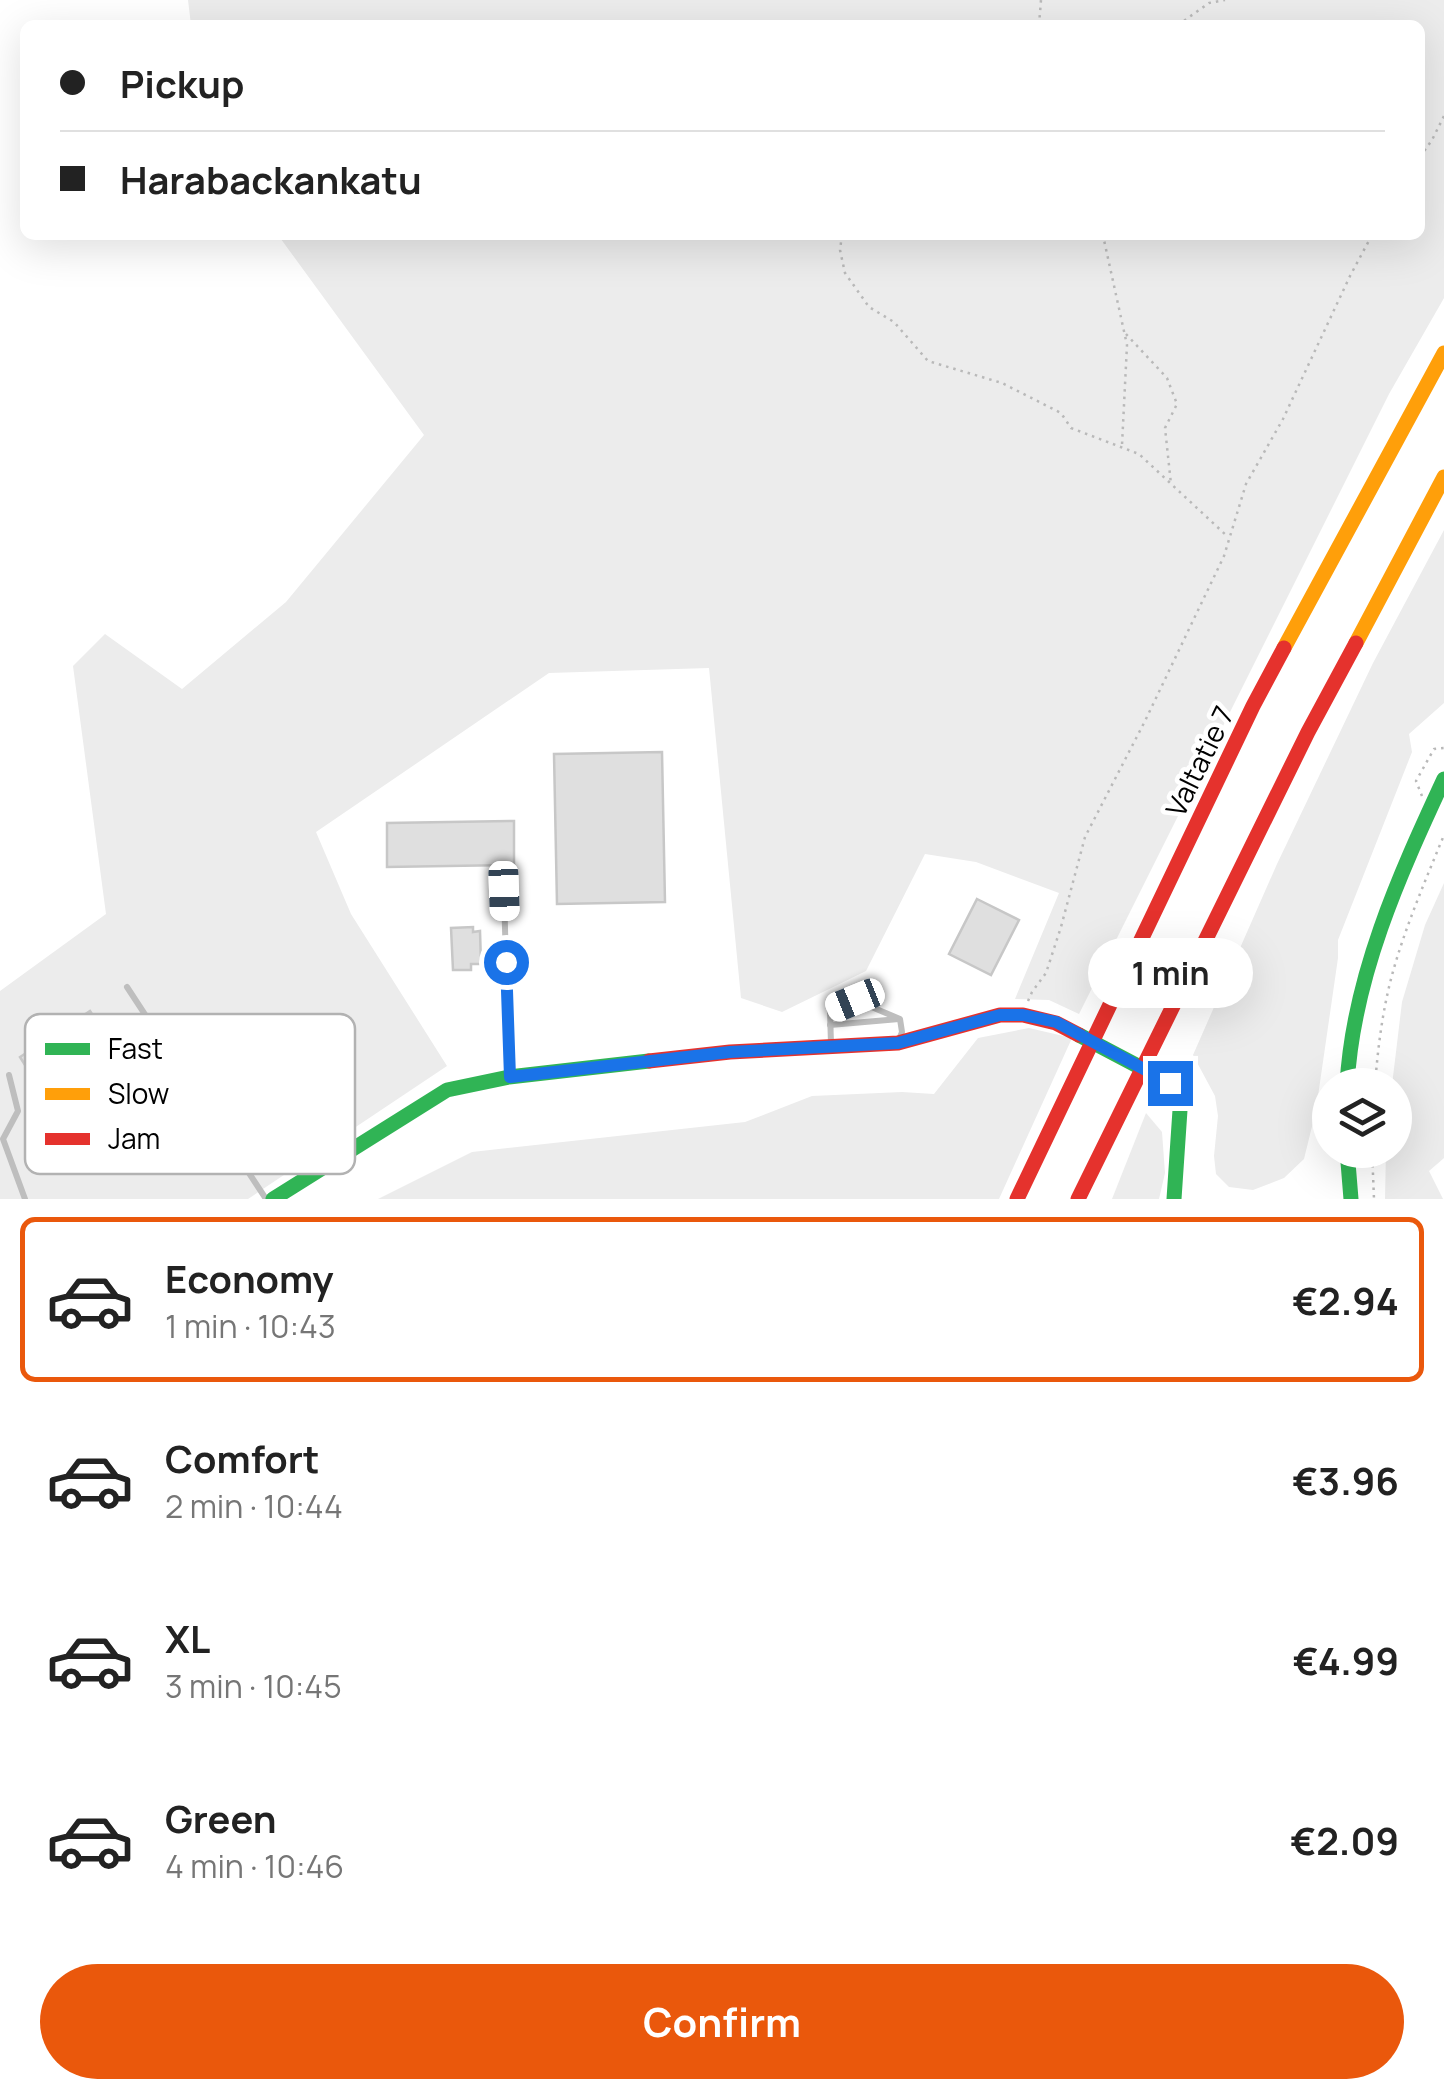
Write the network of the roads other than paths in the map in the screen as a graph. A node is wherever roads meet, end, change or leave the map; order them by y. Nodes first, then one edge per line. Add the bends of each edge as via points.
1 (1444, 352) edge
2 (1444, 477) edge
3 (1444, 778) edge
4 (504, 891) dead end
5 (127, 987) dead end
6 (145, 1014) edge
7 (900, 1019) junction
8 (830, 1025) junction
9 (898, 1043) junction
10 (831, 1046) junction
11 (1349, 1068) edge
12 (10, 1075) dead end
13 (510, 1077) junction
14 (355, 1147) edge
15 (1348, 1168) edge
16 (253, 1174) edge
17 (311, 1174) edge
18 (1080, 1194) edge
19 (25, 1199) edge
20 (270, 1199) edge
21 (1017, 1199) edge
22 (1174, 1199) edge
23 (1351, 1199) edge

1 - 21 main road, Valtatie 7 via 1254,706
2 - 18 main road via 1308,732
3 - 11 main road via 1367,969
4 - 13 lane
5 - 6 lane
7 - 8 lane
7 - 8 lane via 855,1000 830,1010
7 - 9 lane
8 - 10 lane
9 - 10 main road
9 - 22 main road via 1000,1015 1023,1015 1056,1022 1170,1083 1182,1121
10 - 13 main road
12 - 19 lane via 18,1112 3,1139
13 - 14 main road via 448,1090
15 - 23 main road
16 - 20 lane
17 - 20 main road

